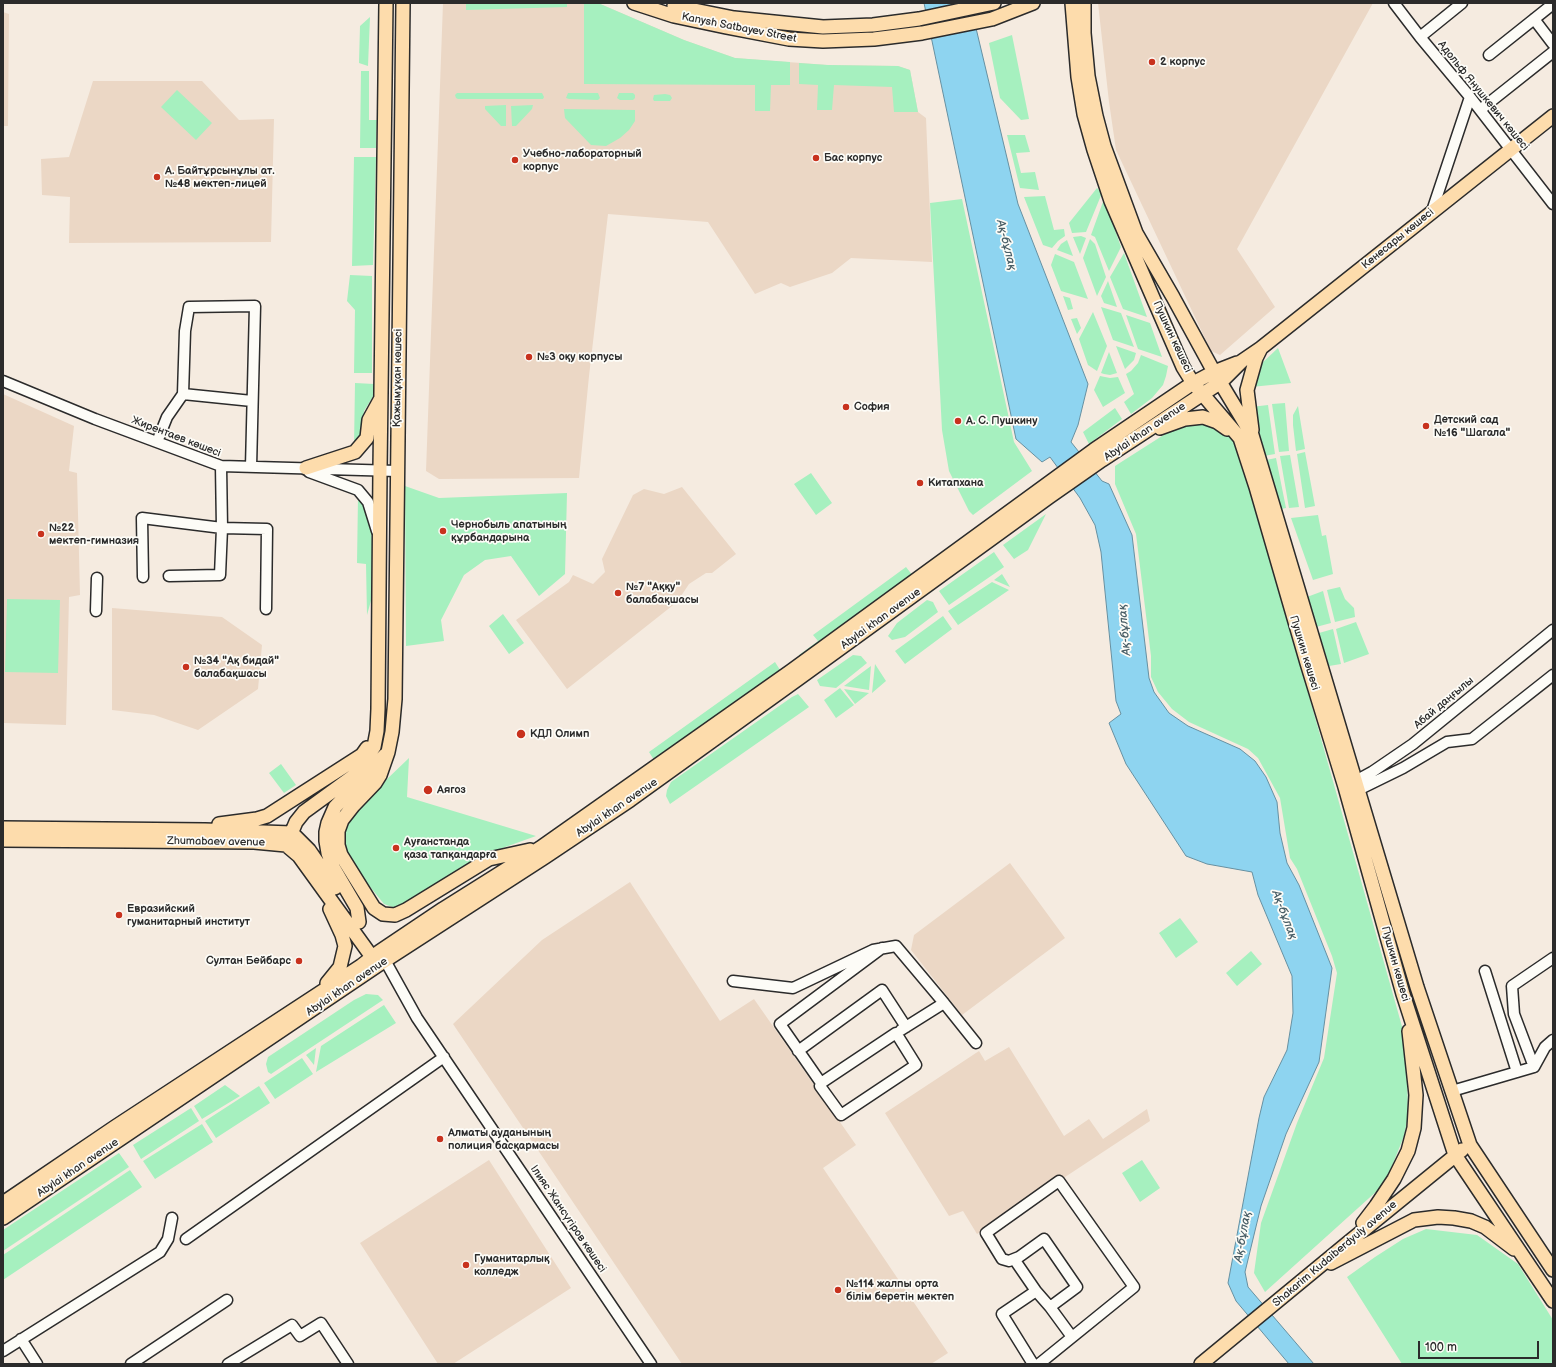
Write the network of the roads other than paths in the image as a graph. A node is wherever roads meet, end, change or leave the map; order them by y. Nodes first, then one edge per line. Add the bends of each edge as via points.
1 (386, 3) edge
2 (403, 3) edge
3 (407, 3) edge
4 (634, 3) edge
5 (662, 3) edge
6 (994, 3) edge
7 (1032, 3) edge
8 (1072, 3) edge
9 (1084, 3) edge
10 (1394, 3) edge
11 (1462, 3) edge
12 (1553, 4) edge
13 (1534, 19) junction
14 (403, 33) junction
15 (1420, 37) junction
16 (1553, 44) edge
17 (1553, 52) edge
18 (1489, 55) dead end
19 (1470, 97) junction
20 (1480, 110) junction
21 (1553, 116) edge
22 (1511, 149) junction
23 (1553, 204) edge
24 (1432, 212) junction
25 (1190, 330) junction
26 (1171, 338) junction
27 (1261, 348) junction
28 (1217, 377) junction
29 (3, 381) edge
30 (1194, 383) junction
31 (183, 394) junction
32 (1203, 394) junction
33 (381, 399) junction
34 (252, 401) junction
35 (1246, 437) junction
36 (1136, 438) junction
37 (157, 442) junction
38 (1098, 455) junction
39 (221, 466) junction
40 (251, 467) junction
41 (302, 468) junction
42 (380, 470) junction
43 (397, 471) junction
44 (1045, 493) junction
45 (222, 528) junction
46 (379, 537) junction
47 (170, 576) dead end
48 (143, 577) dead end
49 (96, 578) dead end
50 (266, 609) dead end
51 (96, 611) dead end
52 (1553, 630) edge
53 (1553, 675) edge
54 (377, 731) junction
55 (388, 752) junction
56 (356, 774) junction
57 (1351, 788) junction
58 (3, 828) edge
59 (205, 830) junction
60 (289, 839) junction
61 (3, 840) edge
62 (540, 848) junction
63 (322, 887) junction
64 (359, 922) junction
65 (882, 948) junction
66 (1553, 958) edge
67 (379, 959) junction
68 (1486, 972) dead end
69 (733, 981) dead end
70 (1403, 994) junction
71 (944, 1003) junction
72 (297, 1008) junction
73 (906, 1027) junction
74 (896, 1033) junction
75 (1553, 1040) edge
76 (976, 1042) dead end
77 (798, 1051) junction
78 (444, 1057) junction
79 (1534, 1067) junction
80 (1517, 1072) junction
81 (821, 1083) junction
82 (1452, 1091) junction
83 (1470, 1145) junction
84 (1455, 1155) junction
85 (3, 1203) edge
86 (3, 1218) edge
87 (172, 1218) dead end
88 (186, 1239) dead end
89 (1348, 1242) junction
90 (1523, 1256) junction
91 (1014, 1259) junction
92 (1553, 1270) edge
93 (1310, 1274) junction
94 (1036, 1291) junction
95 (227, 1300) dead end
96 (1553, 1301) edge
97 (1050, 1307) junction
98 (1072, 1337) junction
99 (21, 1339) junction
100 (3, 1351) edge
101 (37, 1364) edge
102 (131, 1364) edge
103 (228, 1364) edge
104 (348, 1364) edge
105 (651, 1364) edge
106 (1033, 1364) edge
107 (1039, 1364) edge
108 (1200, 1364) edge

1 - 33 main road, Қажымұқан көшесі
2 - 14 main road, Қажымұқан көшесі
3 - 14 main road
4 - 7 main road, Kanysh Satbayev Street via 674,16 789,39 823,41 874,39 922,33 992,19
5 - 6 main road, Kanysh Satbayev Street via 734,18 824,27 919,20
8 - 26 main road, Пушкин көшесі via 1078,77 1084,114 1094,150 1112,201
9 - 25 main road, Пушкин көшесі via 1088,76 1104,146 1136,233
10 - 15 street, Адольф Янушкевич көшесі
11 - 15 street
12 - 13 street
13 - 16 street
13 - 18 street
14 - 43 main road, Қажымұқан көшесі
15 - 19 street, Адольф Янушкевич көшесі
17 - 20 street
19 - 20 street, Адольф Янушкевич көшесі
19 - 24 street
20 - 22 street, Адольф Янушкевич көшесі
21 - 22 main road, Кенесары көшесі
22 - 23 street, Адольф Янушкевич көшесі
22 - 24 main road, Кенесары көшесі
24 - 27 main road, Кенесары көшесі
25 - 26 main road via 1185,340 1180,342
25 - 28 main road, Пушкин көшесі
26 - 30 main road, Пушкин көшесі
27 - 28 main road, Кенесары көшесі
27 - 35 main road via 1247,390
28 - 30 main road
28 - 32 main road, Abylai khan avenue
28 - 35 main road, Пушкин көшесі
29 - 37 street, Жирентаев көшесі
30 - 32 main road, Пушкин көшесі
30 - 38 main road
31 - 34 street
31 - 34 street via 185,331 190,307 256,306
31 - 37 street via 167,418
32 - 35 main road, Пушкин көшесі
32 - 36 main road, Abylai khan avenue
33 - 41 main road via 369,420 367,438 355,452
33 - 42 main road, Қажымұқан көшесі
34 - 40 street
35 - 36 main road via 1203,417 1184,419
35 - 57 main road, Пушкин көшесі
36 - 38 main road, Abylai khan avenue
37 - 39 street, Жирентаев көшесі
38 - 44 main road
39 - 40 street, Жирентаев көшесі
39 - 45 street
40 - 41 street, Жирентаев көшесі
41 - 42 street, Жирентаев көшесі
41 - 46 street via 358,490 368,502
42 - 43 street, Жирентаев көшесі
42 - 46 main road, Қажымұқан көшесі
43 - 55 main road, Қажымұқан көшесі via 395,700
44 - 62 main road, Abylai khan avenue
44 - 67 main road, Abylai khan avenue via 650,785 545,857
45 - 47 street via 220,575
45 - 48 street via 142,518
45 - 50 street via 267,529
46 - 54 main road, Қажымұқан көшесі
49 - 51 street
52 - 57 street, Абай даңғылы via 1413,744
53 - 57 street via 1472,739 1447,742 1403,768
54 - 56 main road, Қажымұқан көшесі via 374,747
54 - 59 main road via 362,755 267,816 216,825
55 - 56 main road
55 - 62 main road, Қажымұқан көшесі via 380,775 342,820 338,831 341,856 374,908 382,914 395,915 406,910 489,860
55 - 64 main road via 335,808 326,832 328,854 357,908
56 - 60 main road via 304,812 296,822
57 - 70 main road, Пушкин көшесі
57 - 82 main road, Пушкин көшесі
58 - 59 main road, Zhumabaev avenue
59 - 60 main road, Zhumabaev avenue
60 - 61 main road, Zhumabaev avenue via 254,842
60 - 63 main road
60 - 64 main road via 309,850
62 - 67 main road, Abylai khan avenue via 443,909
63 - 67 main road
63 - 72 main road via 342,935 345,946 343,958 333,977
64 - 67 main road
65 - 69 street via 793,988
65 - 71 street via 896,946
65 - 77 street via 780,1024
66 - 79 street via 1512,986 1514,1014
67 - 72 main road, Abylai khan avenue
67 - 78 street, Ілияс Жансүгіров көшесі
67 - 86 main road, Abylai khan avenue
68 - 80 street
70 - 84 main road, Пушкин көшесі
70 - 89 main road via 1416,1095 1414,1128 1408,1151 1394,1179
71 - 73 street
71 - 76 street
72 - 85 main road, Abylai khan avenue
73 - 74 street
73 - 77 street via 882,990
74 - 81 street
74 - 81 street via 916,1065 841,1115 820,1086
75 - 79 street via 1545,1047
77 - 81 street
78 - 88 street
78 - 105 street, Ілияс Жансүгіров көшесі
79 - 80 street
80 - 82 street
82 - 83 main road, Пушкин көшесі
83 - 84 main road, Shakarim Kudaiberdyuly avenue
83 - 92 main road, Пушкин көшесі
84 - 89 main road, Shakarim Kudaiberdyuly avenue
84 - 90 main road, Пушкин көшесі
87 - 99 street via 168,1240 160,1252
89 - 93 main road, Shakarim Kudaiberdyuly avenue
90 - 93 main road via 1485,1227 1471,1221 1454,1218 1414,1220
90 - 96 main road, Пушкин көшесі
91 - 94 street
91 - 97 street via 1044,1239 1078,1287
91 - 98 street via 1002,1260 986,1233 1060,1181 1134,1287
93 - 108 main road, Shakarim Kudaiberdyuly avenue
94 - 97 street
94 - 106 street via 1002,1314
95 - 102 street
97 - 98 street
98 - 107 street
99 - 100 street
99 - 101 street
103 - 104 street via 292,1325 300,1336 321,1323

